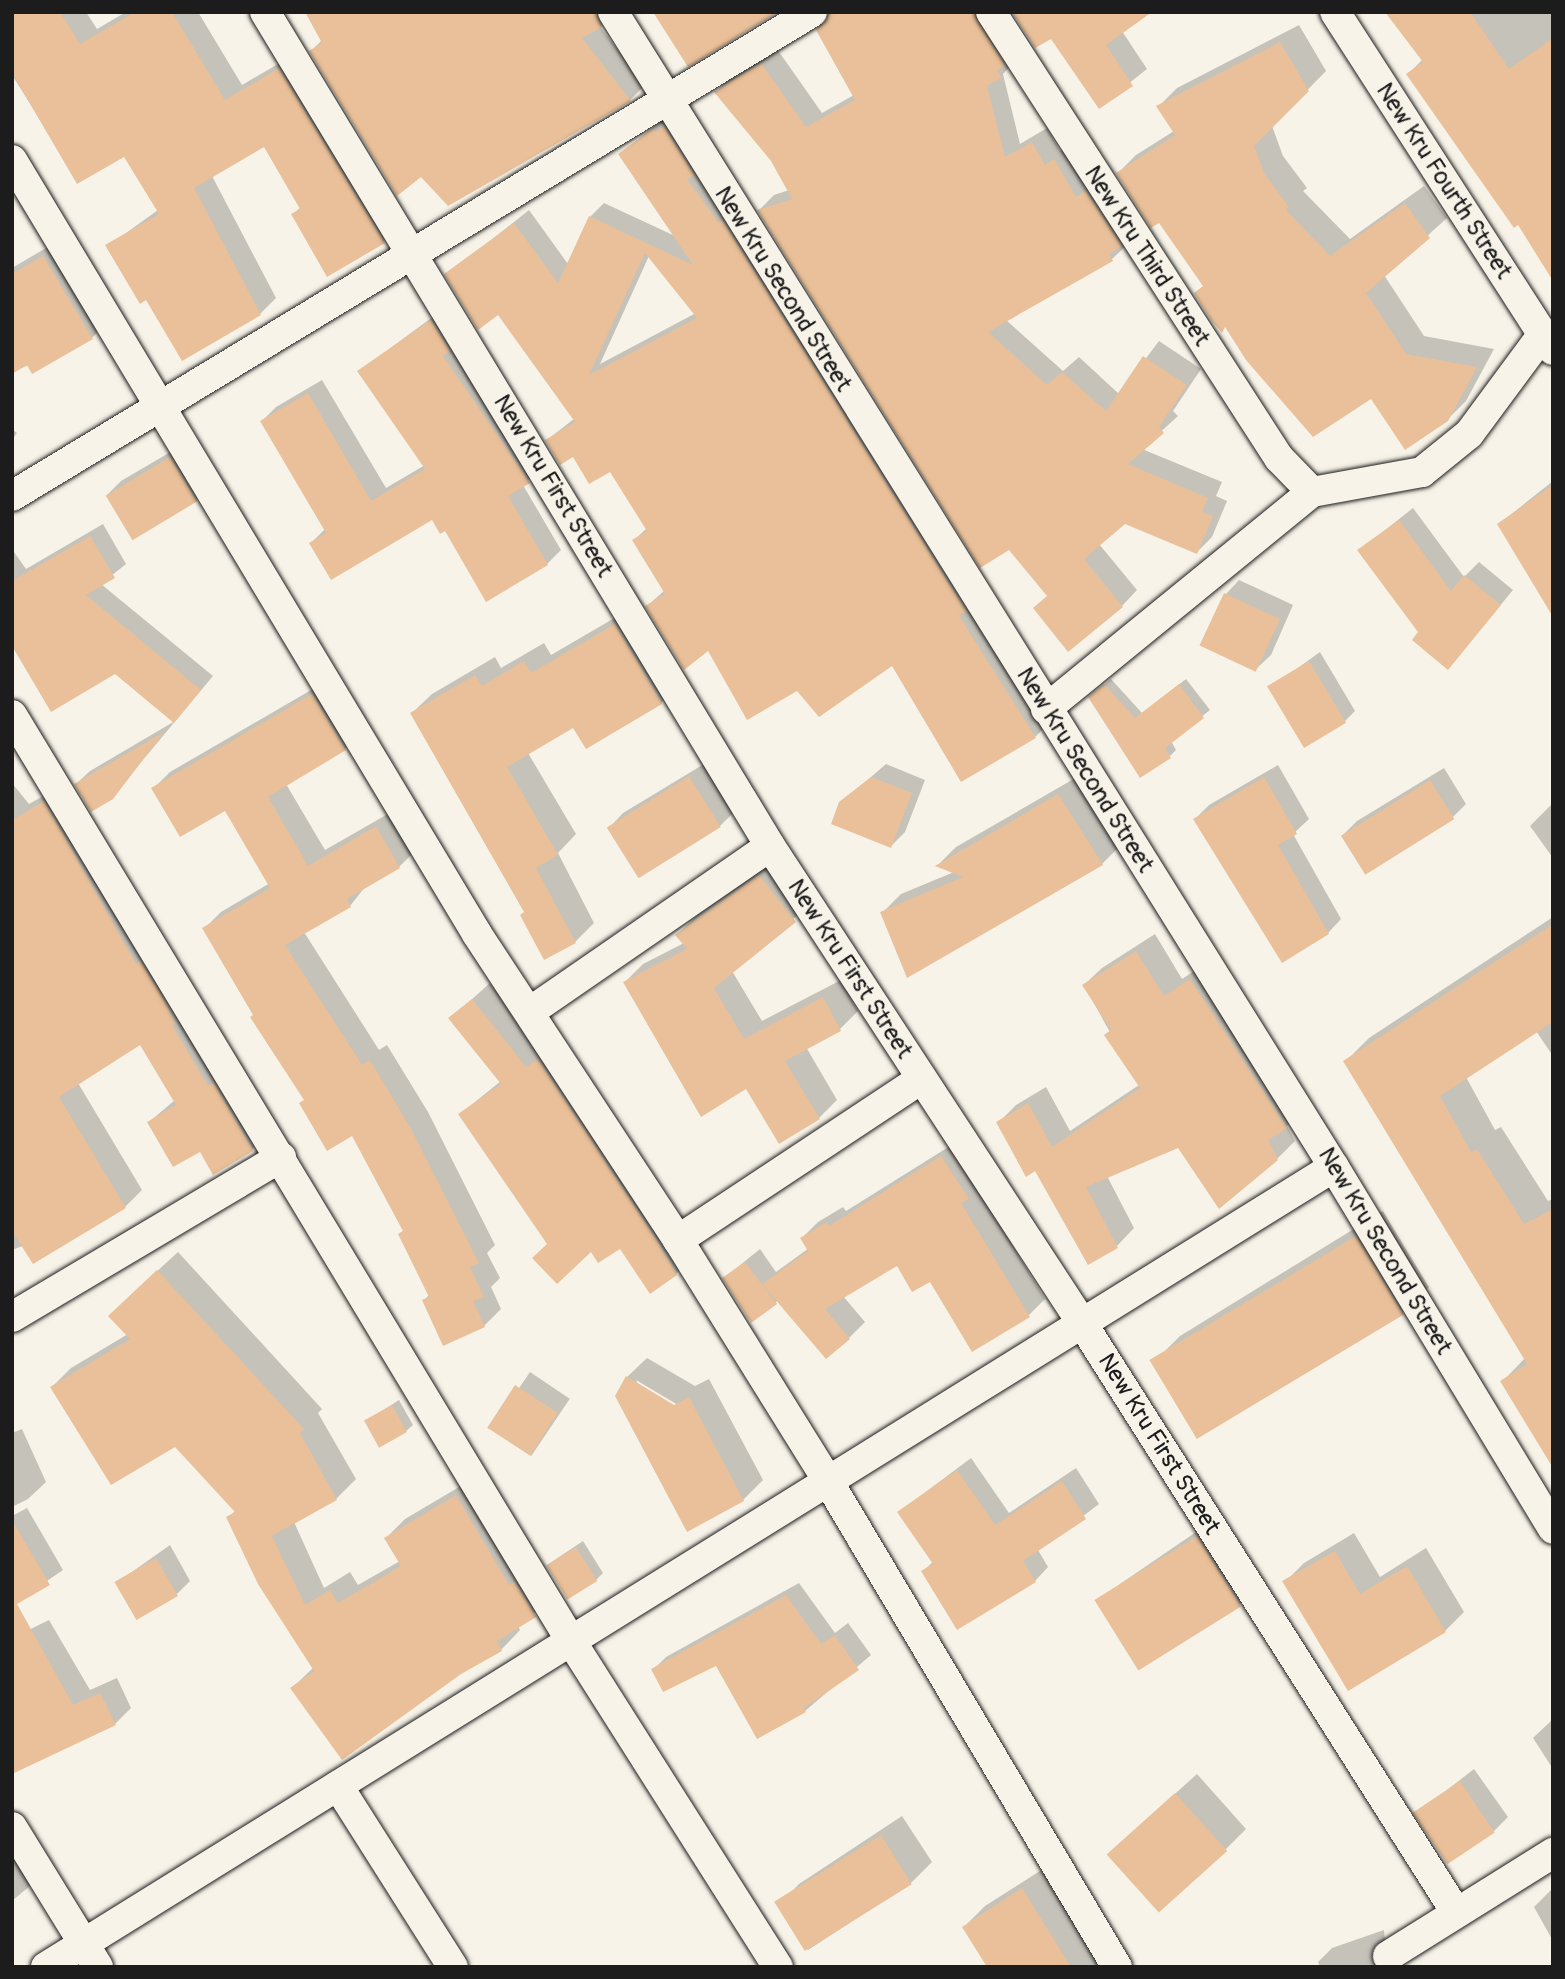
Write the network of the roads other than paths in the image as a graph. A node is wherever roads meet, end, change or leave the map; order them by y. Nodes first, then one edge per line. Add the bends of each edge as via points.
1 (265, 12) edge
2 (613, 12) edge
3 (812, 12) edge
4 (991, 12) edge
5 (1335, 12) edge
6 (664, 98) junction
7 (12, 160) edge
8 (412, 252) junction
9 (1548, 342) edge
10 (163, 407) junction
11 (1311, 492) junction
12 (12, 496) edge
13 (1046, 709) junction
14 (12, 715) edge
15 (770, 846) junction
16 (531, 1011) junction
17 (921, 1079) junction
18 (281, 1157) junction
19 (1334, 1167) junction
20 (678, 1240) junction
21 (12, 1317) edge
22 (1083, 1323) junction
23 (828, 1481) junction
24 (1553, 1529) edge
25 (571, 1641) junction
26 (338, 1786) junction
27 (12, 1827) edge
28 (1553, 1853) edge
29 (1455, 1912) junction
30 (90, 1955) edge
31 (1388, 1956) dead end
32 (46, 1967) edge
33 (453, 1967) edge
34 (778, 1967) edge
35 (1118, 1967) edge

1 - 8 street, New Kru First Street
2 - 6 street, New Kru Second Street
3 - 6 street
4 - 11 street, New Kru Third Street via 1279,458
5 - 9 street, New Kru Fourth Street
6 - 8 street
6 - 13 street, New Kru Second Street
7 - 10 street
8 - 10 street
8 - 15 street, New Kru First Street
9 - 11 street via 1469,434 1422,472
10 - 12 street
10 - 16 street via 477,934
11 - 13 street
13 - 19 street, New Kru Second Street
14 - 18 street
15 - 16 street
15 - 17 street, New Kru First Street
16 - 20 street
17 - 20 street
17 - 22 street, New Kru First Street
18 - 21 street
18 - 25 street via 300,1197
19 - 22 street
19 - 24 street, New Kru Second Street
20 - 23 street
22 - 23 street
22 - 29 street, New Kru First Street
23 - 25 street
23 - 35 street
25 - 26 street
25 - 34 street
26 - 30 street
26 - 33 street
27 - 30 street
28 - 29 street
29 - 31 street
30 - 32 street

